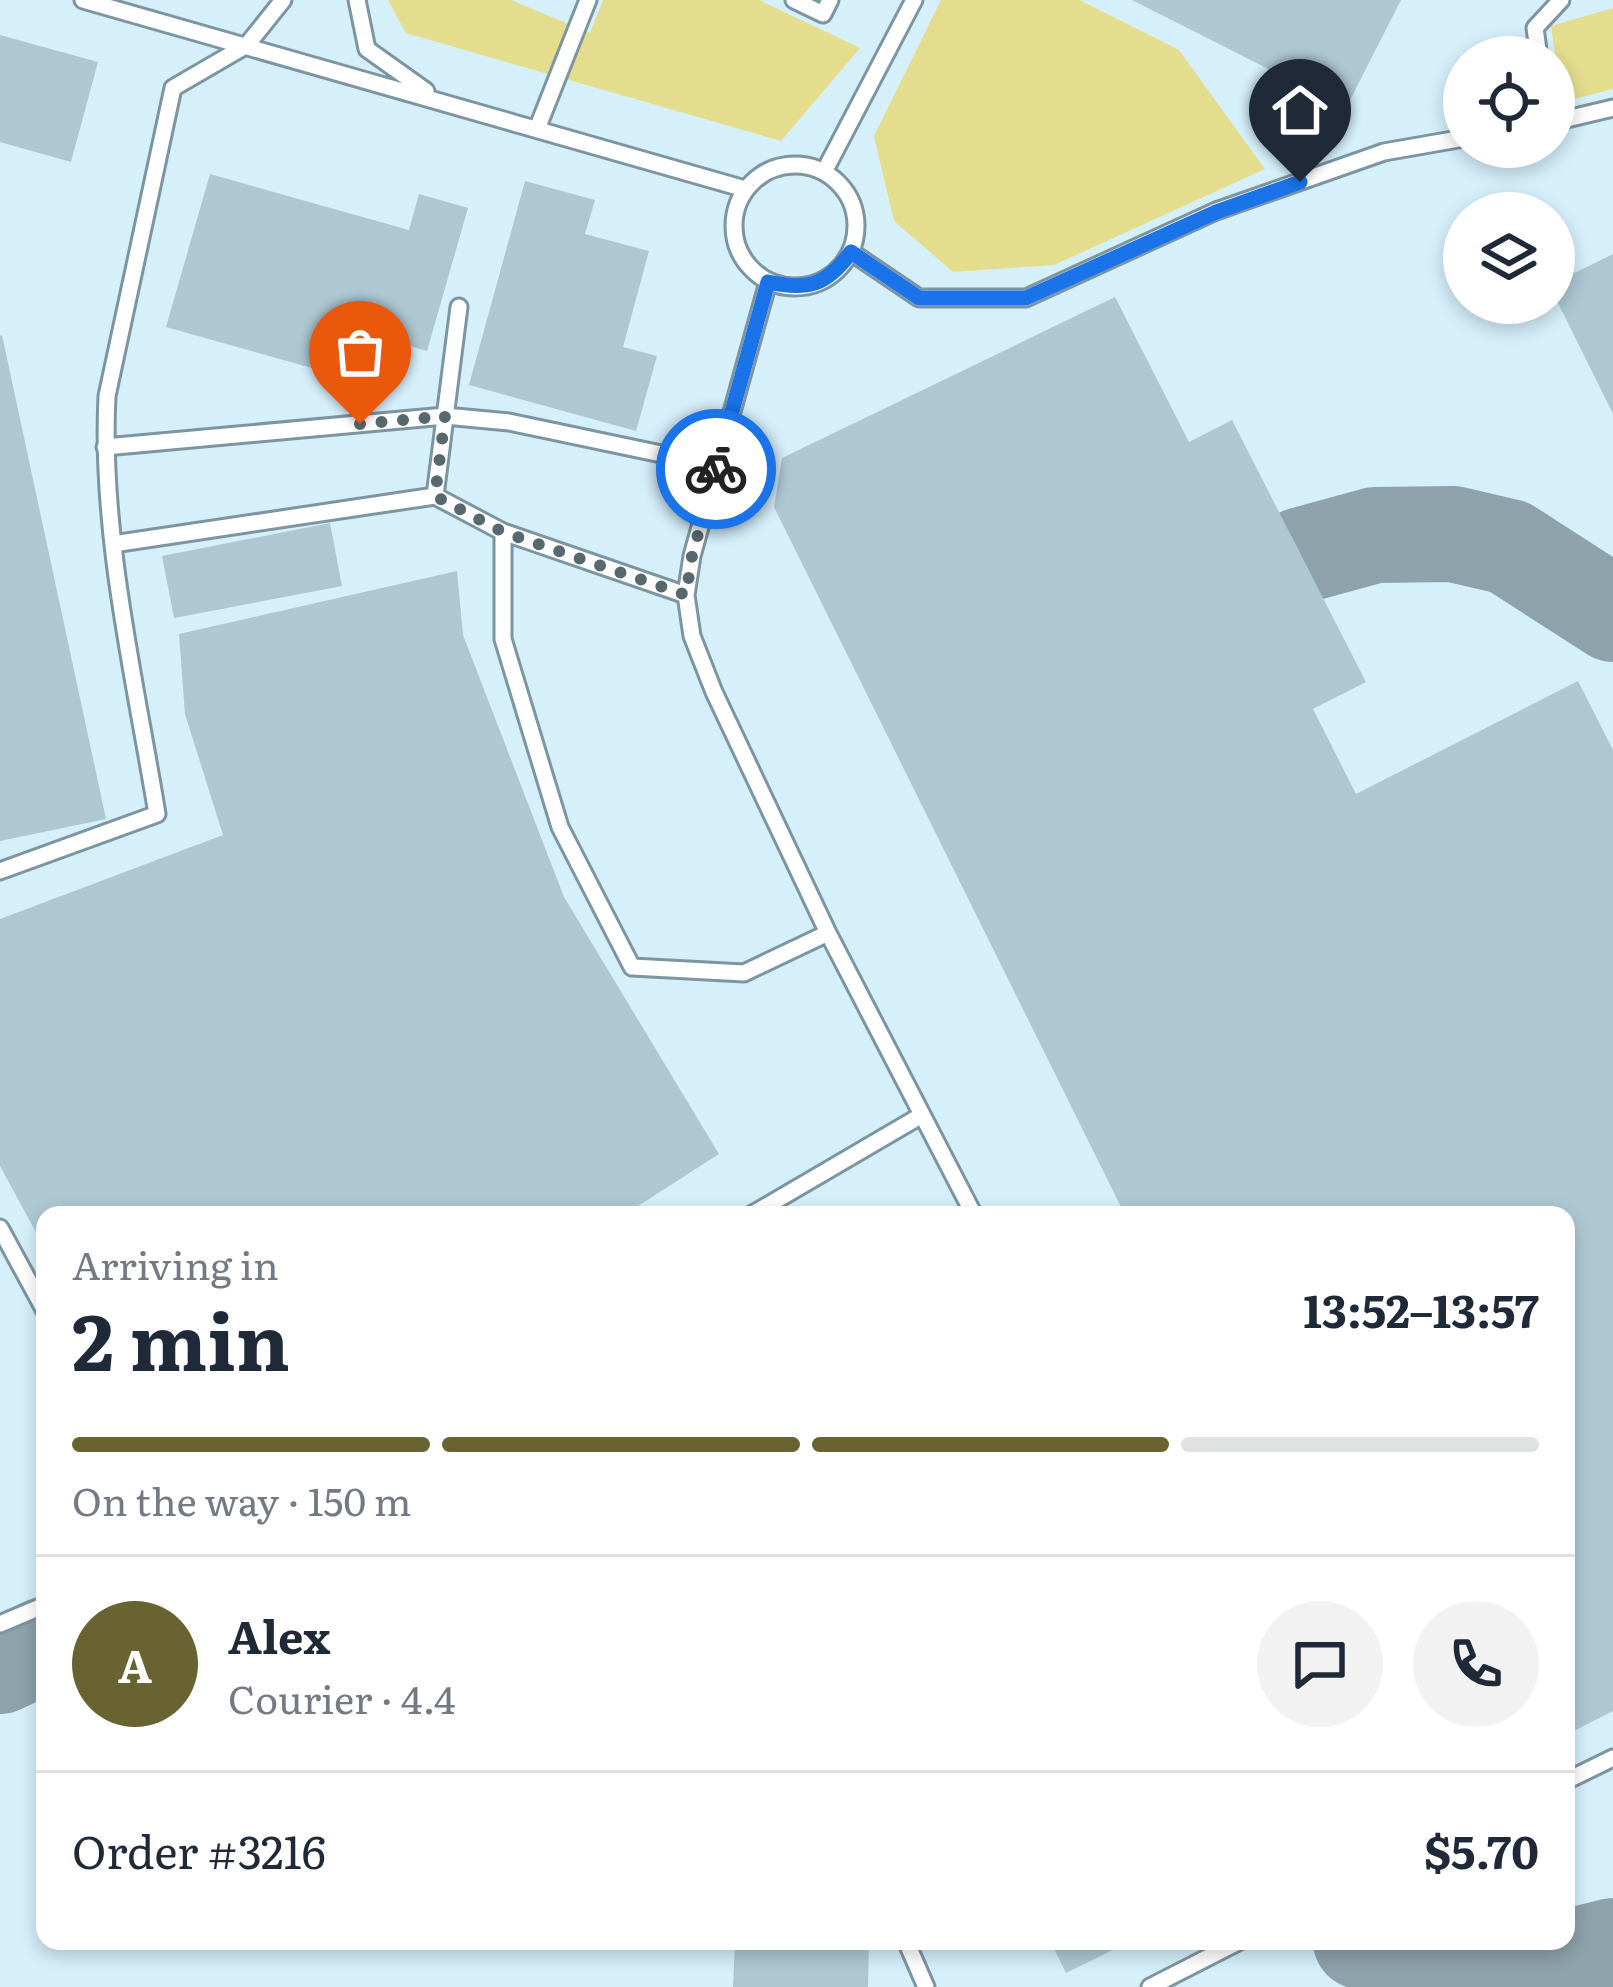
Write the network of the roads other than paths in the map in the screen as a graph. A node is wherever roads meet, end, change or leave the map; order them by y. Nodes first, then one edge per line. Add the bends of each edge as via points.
1 (83, 0) edge
2 (283, 0) edge
3 (357, 0) edge
4 (588, 0) edge
5 (794, 0) edge
6 (830, 0) edge
7 (914, 0) edge
8 (1561, 0) edge
9 (1536, 36) edge
10 (247, 45) junction
11 (446, 103) junction
12 (1613, 108) edge
13 (1575, 117) edge
14 (537, 129) junction
15 (1443, 142) edge
16 (824, 172) junction
17 (745, 189) junction
18 (851, 252) junction
19 (768, 282) junction
20 (459, 307) dead end
21 (445, 416) junction
22 (105, 447) junction
23 (667, 455) dead end
24 (435, 496) junction
25 (503, 532) junction
26 (113, 544) junction
27 (686, 595) junction
28 (0, 871) edge
29 (828, 933) junction
30 (922, 1114) junction
31 (766, 1206) edge
32 (969, 1206) edge
33 (0, 1228) edge
34 (36, 1294) edge
35 (36, 1609) edge
36 (0, 1624) edge
37 (1613, 1758) edge
38 (1575, 1777) edge
39 (910, 1950) edge
40 (1222, 1950) edge
41 (926, 1987) edge
42 (1150, 1987) edge

1 - 10 lane
2 - 10 lane
3 - 11 lane via 367,49
4 - 14 lane
5 - 6 lane via 823,14
7 - 16 lane
8 - 9 lane
10 - 11 lane
10 - 22 lane via 173,88 107,396
11 - 14 lane
12 - 13 lane
14 - 17 lane
15 - 18 lane via 1384,152 1216,212 1026,298 919,298
16 - 17 lane via 781,166
16 - 18 lane via 853,206
17 - 19 lane via 735,241
18 - 19 lane via 816,284
19 - 27 lane
20 - 21 lane
21 - 22 lane
21 - 23 lane
21 - 24 lane
22 - 26 lane
24 - 25 lane
24 - 26 lane
25 - 27 lane
25 - 29 lane via 503,639 560,827 632,967 744,973
26 - 28 lane via 157,814
27 - 29 lane via 714,692
29 - 30 lane
30 - 31 lane
30 - 32 lane
33 - 34 lane
35 - 36 lane
37 - 38 lane
39 - 41 lane
40 - 42 lane

